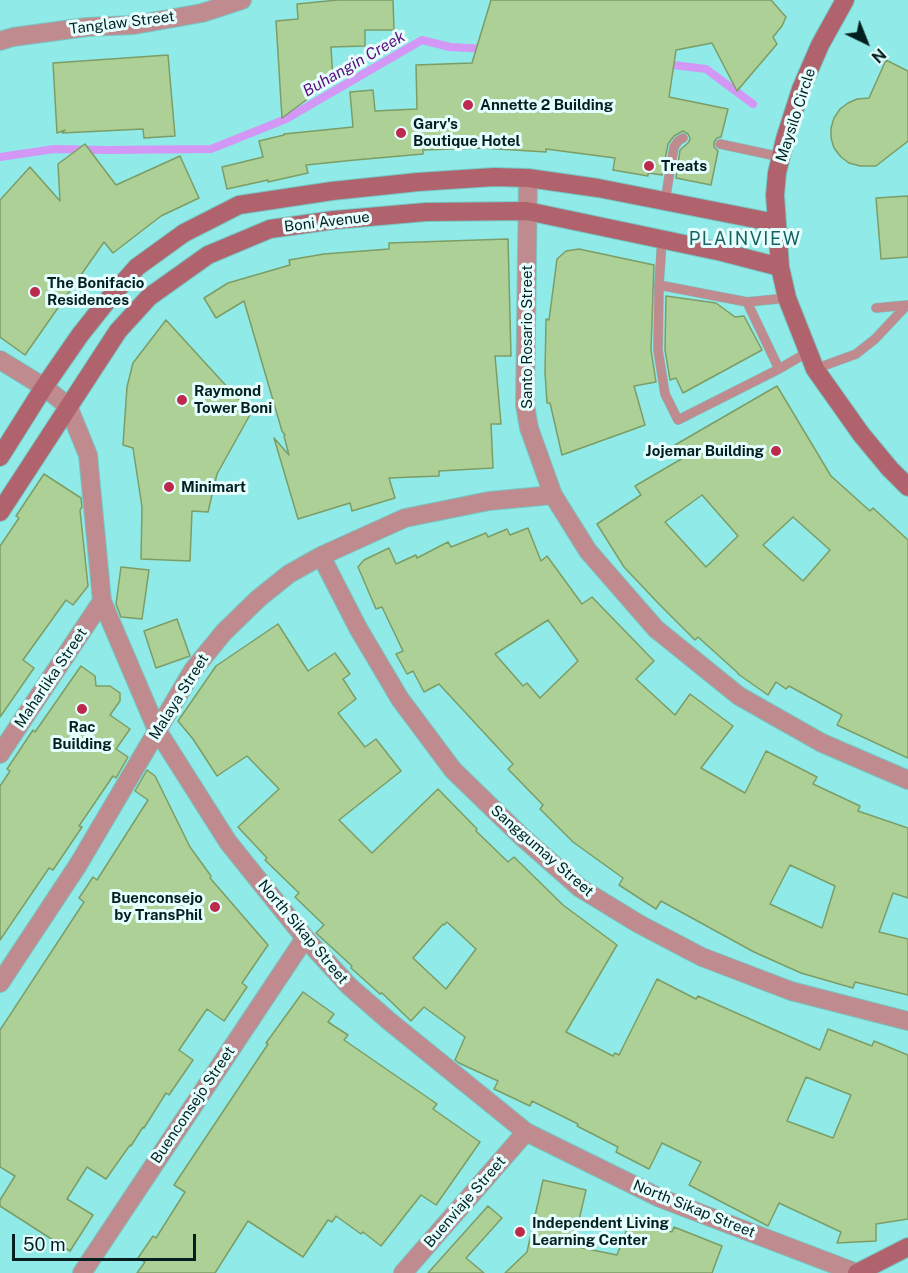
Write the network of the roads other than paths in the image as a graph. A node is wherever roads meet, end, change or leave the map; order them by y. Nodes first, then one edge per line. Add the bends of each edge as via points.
1 (242, 0) edge
2 (845, 0) edge
3 (0, 41) edge
4 (683, 138) dead end
5 (720, 144) dead end
6 (781, 157) junction
7 (528, 178) junction
8 (665, 201) junction
9 (527, 211) junction
10 (776, 223) junction
11 (662, 239) junction
12 (780, 267) junction
13 (659, 285) junction
14 (787, 298) junction
15 (747, 302) junction
16 (908, 305) edge
17 (876, 309) dead end
18 (0, 360) edge
19 (811, 360) junction
20 (778, 369) junction
21 (44, 387) junction
22 (68, 406) junction
23 (0, 457) edge
24 (908, 486) edge
25 (553, 495) junction
26 (0, 512) edge
27 (321, 555) junction
28 (102, 601) junction
29 (157, 730) junction
30 (0, 754) edge
31 (908, 780) edge
32 (305, 938) junction
33 (0, 983) edge
34 (908, 1021) edge
35 (526, 1132) junction
36 (908, 1247) edge
37 (82, 1273) edge
38 (403, 1273) edge
39 (857, 1273) edge

1 - 3 street, Tanglaw Street via 202,13 134,25 87,27
2 - 6 main road, Maysilo Circle via 801,89
4 - 8 lane via 675,147
5 - 6 lane
6 - 10 main road, Maysilo Circle via 775,195
7 - 8 main road, Boni Avenue
7 - 9 street, Santo Rosario Street
7 - 21 main road, Boni Avenue via 418,182 239,205 184,233 137,267 80,335
8 - 10 main road, Boni Avenue
9 - 11 main road, Boni Avenue
9 - 22 main road, Boni Avenue via 426,212 334,220 270,229 208,255 149,297 118,331
9 - 25 street, Santo Rosario Street via 525,405 529,428
10 - 12 main road, Maysilo Circle
11 - 12 main road, Boni Avenue
11 - 13 lane
12 - 14 main road, Maysilo Circle
13 - 15 lane
13 - 20 lane via 658,350 664,394 678,420
14 - 15 lane
14 - 19 main road, Maysilo Circle
15 - 20 lane
16 - 17 lane
16 - 19 lane via 856,354
18 - 21 street
19 - 20 lane
19 - 24 main road, Maysilo Circle via 861,435
21 - 22 street
21 - 23 main road, Boni Avenue
22 - 26 main road, Boni Avenue
22 - 28 street, North Sikap Street via 88,455
25 - 27 street, Malaya Street via 489,501 405,518
25 - 31 street, Santo Rosario Street via 588,551 656,629 739,696 822,743
27 - 29 street, Malaya Street via 266,592 224,632 193,670
27 - 34 street, Sanggumay Street via 400,699 453,770 580,888 702,957 791,991
28 - 29 street, North Sikap Street
28 - 30 street, Maharlika Street
29 - 32 street, North Sikap Street via 228,842
29 - 33 street, Malaya Street via 78,865
32 - 35 street, North Sikap Street via 349,986
32 - 37 street, Buenconsejo Street
35 - 38 street, Buenviaje Street
35 - 39 street, North Sikap Street via 660,1198
36 - 39 main road

